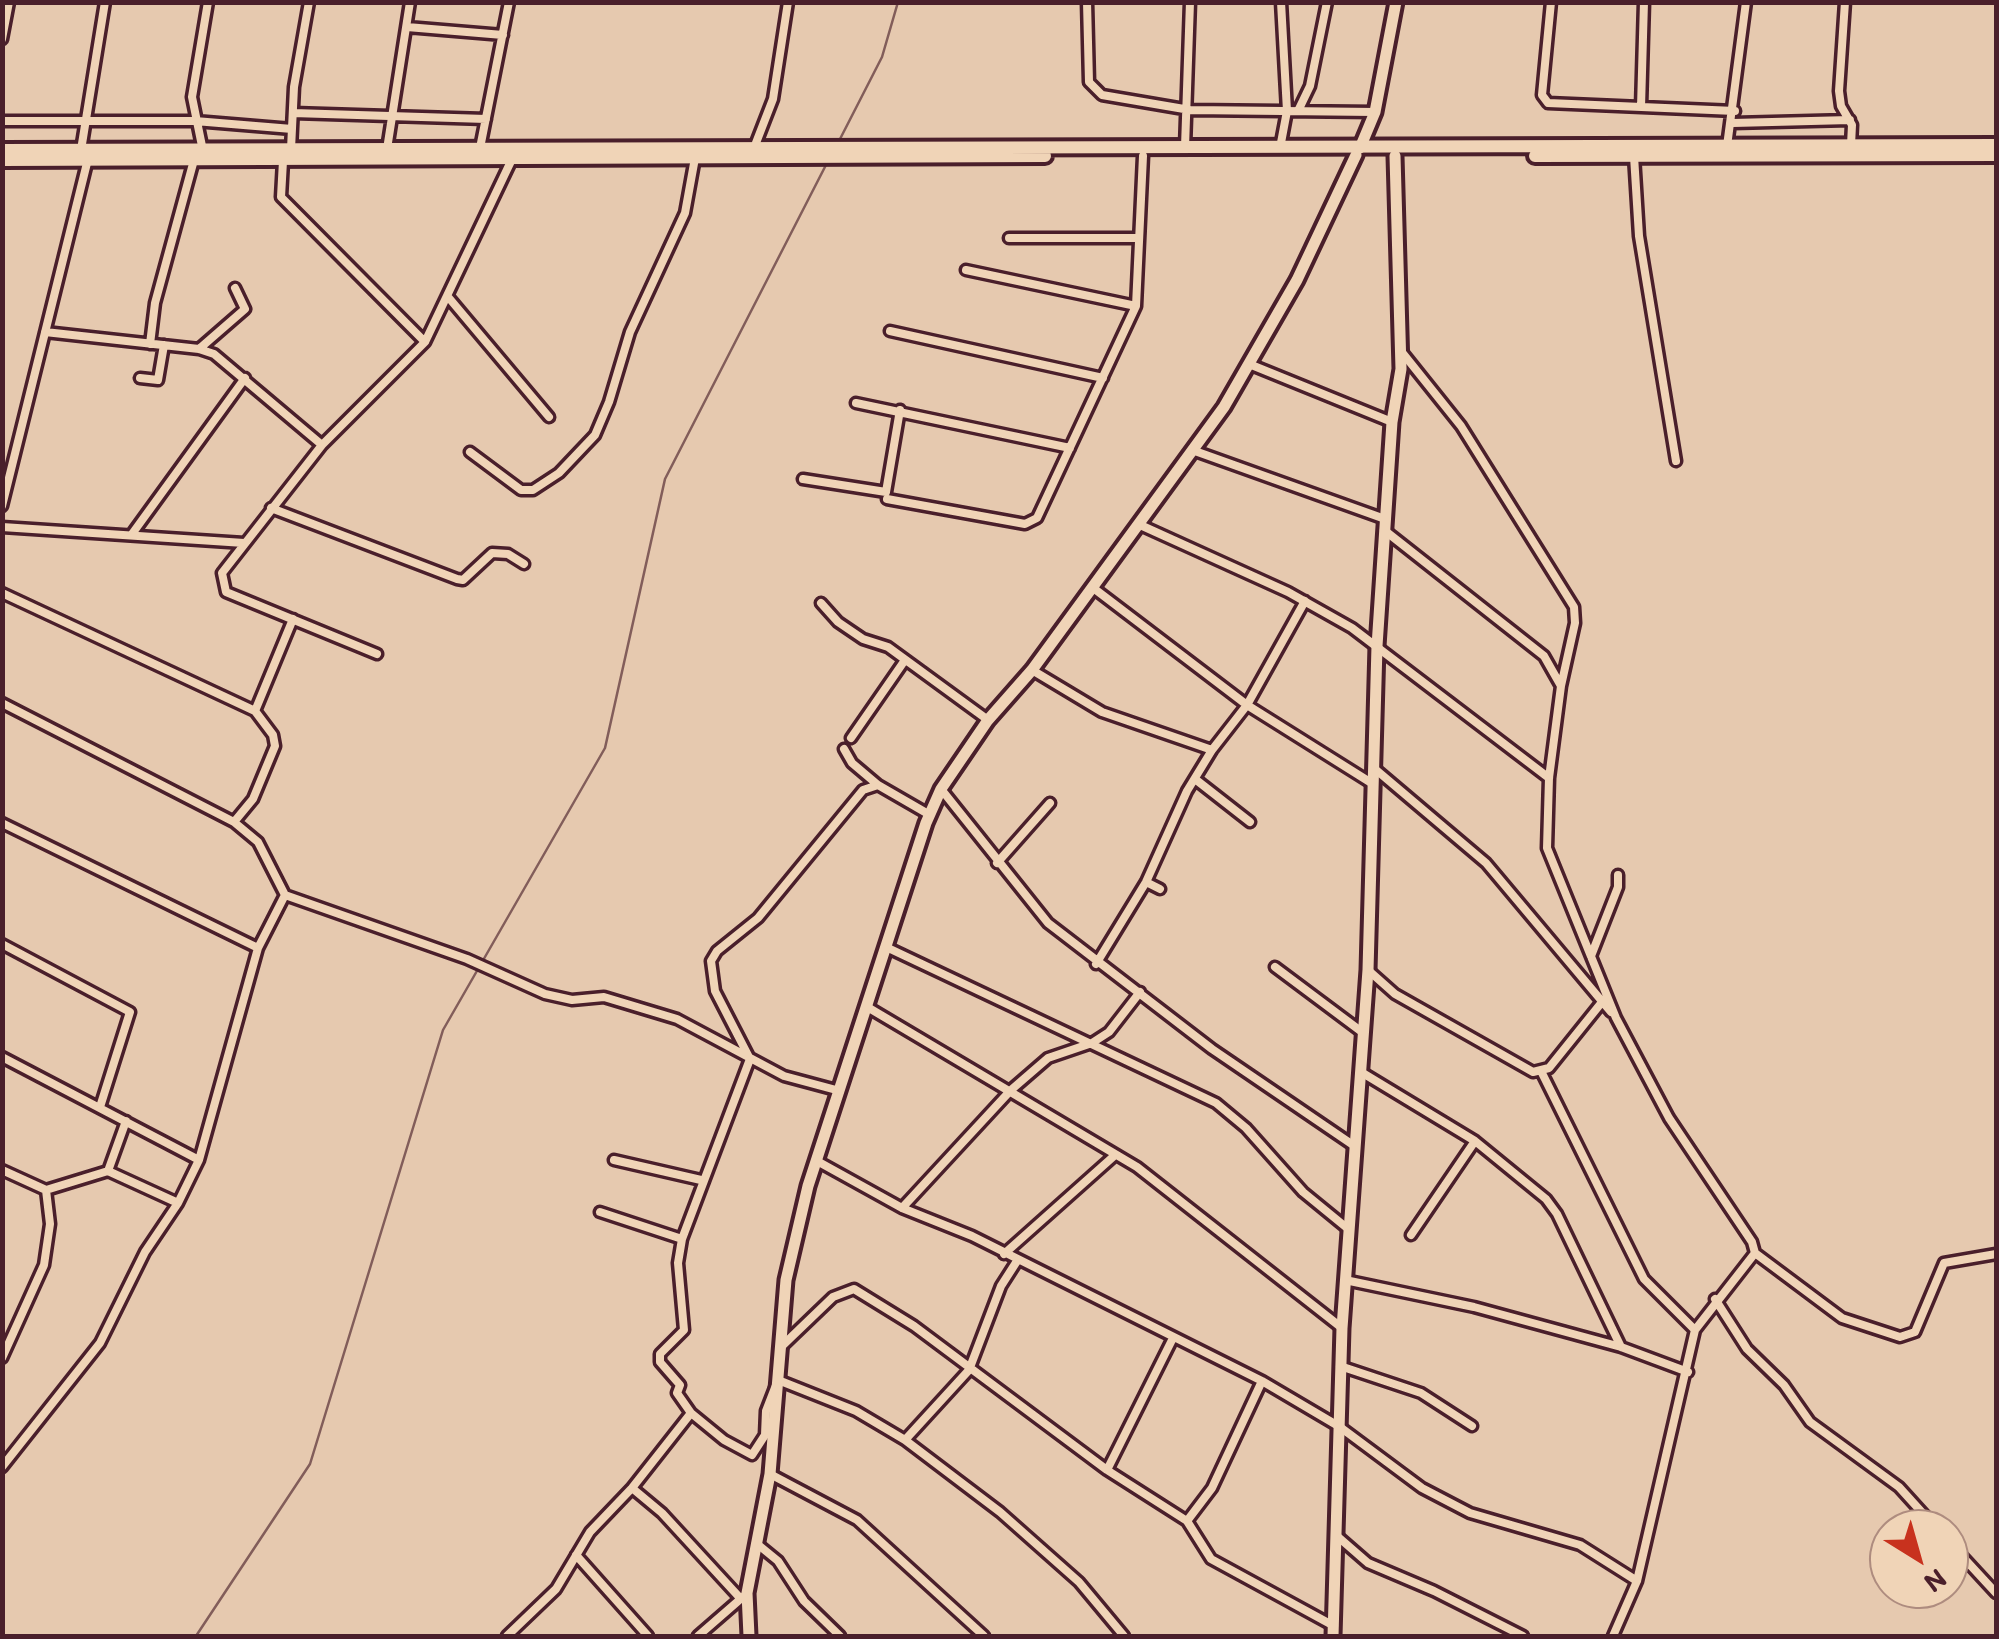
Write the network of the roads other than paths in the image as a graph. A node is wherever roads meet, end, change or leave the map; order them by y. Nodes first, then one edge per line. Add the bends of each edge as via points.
1 (105, 2) edge
2 (208, 2) edge
3 (309, 2) edge
4 (410, 2) edge
5 (509, 2) edge
6 (788, 2) edge
7 (1087, 2) edge
8 (1190, 2) edge
9 (1281, 2) edge
10 (1327, 2) edge
11 (1396, 2) edge
12 (1551, 2) edge
13 (1644, 2) edge
14 (1746, 2) edge
15 (1844, 2) edge
16 (7, 3) edge
17 (406, 27) junction
18 (503, 35) junction
19 (2, 39) edge
20 (1641, 107) junction
21 (1190, 110) junction
22 (1286, 111) junction
23 (1298, 111) junction
24 (1735, 111) junction
25 (1375, 112) junction
26 (292, 113) junction
27 (392, 118) junction
28 (486, 119) junction
29 (1850, 120) junction
30 (2, 121) edge
31 (196, 122) junction
32 (86, 123) junction
33 (1733, 123) junction
34 (292, 129) junction
35 (1996, 144) edge
36 (1850, 145) junction
37 (202, 146) junction
38 (1727, 146) junction
39 (1185, 147) junction
40 (480, 148) junction
41 (754, 148) junction
42 (1280, 148) junction
43 (388, 149) junction
44 (2, 150) edge
45 (1358, 152) junction
46 (1551, 152) junction
47 (84, 154) junction
48 (287, 155) junction
49 (1996, 155) edge
50 (1143, 156) junction
51 (1395, 156) junction
52 (1634, 156) junction
53 (513, 158) junction
54 (696, 158) junction
55 (2, 160) edge
56 (194, 160) junction
57 (1009, 238) dead end
58 (1139, 238) junction
59 (966, 270) dead end
60 (235, 288) dead end
61 (449, 298) junction
62 (1136, 306) junction
63 (45, 332) junction
64 (890, 332) dead end
65 (425, 342) junction
66 (150, 344) junction
67 (164, 345) junction
68 (1400, 348) junction
69 (199, 349) junction
70 (1249, 364) junction
71 (140, 378) dead end
72 (245, 378) junction
73 (1102, 378) junction
74 (856, 402) dead end
75 (900, 410) junction
76 (549, 417) dead end
77 (1392, 422) junction
78 (322, 445) junction
79 (1070, 448) junction
80 (1192, 450) junction
81 (470, 452) dead end
82 (1676, 460) dead end
83 (804, 479) dead end
84 (887, 499) dead end
85 (2, 506) edge
86 (271, 508) junction
87 (1138, 524) junction
88 (1385, 525) junction
89 (2, 527) edge
90 (132, 534) junction
91 (244, 544) junction
92 (524, 564) dead end
93 (1092, 586) junction
94 (2, 594) edge
95 (1305, 602) junction
96 (821, 603) dead end
97 (293, 618) junction
98 (1377, 646) junction
99 (377, 654) dead end
100 (905, 660) junction
101 (1032, 670) junction
102 (1562, 686) junction
103 (2, 703) edge
104 (1248, 706) junction
105 (254, 711) junction
106 (988, 720) junction
107 (851, 738) dead end
108 (844, 748) dead end
109 (1212, 750) junction
110 (1375, 769) junction
111 (1548, 778) junction
112 (1194, 779) junction
113 (878, 784) junction
114 (1373, 784) junction
115 (941, 790) junction
116 (1050, 804) dead end
117 (930, 814) junction
118 (234, 822) junction
119 (1250, 822) dead end
120 (2, 824) edge
121 (996, 863) junction
122 (1618, 875) dead end
123 (1146, 882) junction
124 (1160, 889) dead end
125 (285, 895) junction
126 (2, 944) edge
127 (886, 947) junction
128 (258, 948) junction
129 (1590, 956) junction
130 (1096, 964) junction
131 (1275, 967) dead end
132 (1368, 970) junction
133 (1140, 992) junction
134 (1602, 1002) junction
135 (868, 1008) junction
136 (1616, 1018) junction
137 (1362, 1032) junction
138 (1092, 1044) junction
139 (2, 1058) edge
140 (750, 1060) junction
141 (1360, 1072) junction
142 (1542, 1073) junction
143 (1012, 1090) junction
144 (842, 1092) junction
145 (100, 1108) junction
146 (126, 1122) junction
147 (1475, 1141) junction
148 (1353, 1145) junction
149 (1114, 1156) junction
150 (199, 1160) junction
151 (614, 1160) dead end
152 (817, 1161) junction
153 (2, 1170) edge
154 (108, 1171) junction
155 (702, 1180) junction
156 (46, 1190) junction
157 (178, 1203) junction
158 (902, 1208) junction
159 (600, 1212) dead end
160 (1348, 1228) junction
161 (1412, 1234) dead end
162 (682, 1239) junction
163 (1754, 1253) junction
164 (1004, 1254) junction
165 (1996, 1254) edge
166 (1017, 1262) junction
167 (1345, 1280) junction
168 (1715, 1300) junction
169 (1342, 1328) junction
170 (1695, 1330) junction
171 (1173, 1338) junction
172 (1621, 1347) junction
173 (779, 1350) junction
174 (2, 1358) edge
175 (1340, 1366) junction
176 (969, 1370) junction
177 (1688, 1372) junction
178 (778, 1380) junction
179 (1262, 1381) junction
180 (691, 1413) junction
181 (1472, 1426) dead end
182 (1340, 1427) junction
183 (905, 1440) junction
184 (2, 1467) edge
185 (1108, 1470) junction
186 (770, 1474) junction
187 (632, 1488) junction
188 (1919, 1509) edge
189 (1187, 1521) junction
190 (1336, 1536) junction
191 (756, 1542) junction
192 (576, 1555) junction
193 (1969, 1564) edge
194 (1637, 1581) junction
195 (1996, 1593) edge
196 (744, 1596) junction
197 (1333, 1631) edge
198 (507, 1636) edge
199 (648, 1636) edge
200 (698, 1636) edge
201 (748, 1636) edge
202 (840, 1636) edge
203 (984, 1636) edge
204 (1124, 1636) edge
205 (1523, 1636) edge
206 (1613, 1636) edge

1 - 32 street
2 - 31 street via 192,97
3 - 26 street
4 - 17 street
5 - 18 street
6 - 41 street via 773,98
7 - 21 street via 1094,90
8 - 21 street
9 - 22 street
10 - 23 street via 1310,86
11 - 25 street
12 - 20 street via 1545,101
13 - 20 street
14 - 24 street
15 - 29 street via 1839,90
16 - 19 street
17 - 18 street
17 - 27 street
18 - 28 street
20 - 24 street
21 - 22 street
21 - 39 street
22 - 23 street
22 - 42 street
23 - 25 street
24 - 33 street
25 - 45 street
26 - 27 street
26 - 34 street
27 - 28 street
27 - 43 street
28 - 40 street
29 - 33 street
29 - 36 street
30 - 32 street
31 - 32 street
31 - 34 street
31 - 37 street
32 - 47 street
33 - 38 street
34 - 48 street
35 - 36 main road
36 - 38 main road
37 - 47 main road
37 - 48 main road
38 - 46 main road
39 - 41 main road
39 - 42 main road
40 - 41 main road
40 - 43 main road
42 - 45 main road
43 - 48 main road
44 - 47 main road
45 - 46 main road
45 - 50 main road
45 - 51 main road
45 - 70 street via 1298,280
46 - 51 main road
46 - 52 main road
47 - 55 main road
47 - 56 main road
47 - 63 street
48 - 53 main road
48 - 56 main road
48 - 65 street via 281,198
49 - 52 main road
50 - 54 main road
50 - 58 street
51 - 68 street
52 - 82 street via 1639,236
53 - 54 main road
53 - 61 street
54 - 81 street via 685,213 630,332 595,434 559,474 532,490 520,490
56 - 66 street
57 - 58 street
58 - 62 street
59 - 62 street
60 - 69 street via 246,309
61 - 65 street
61 - 76 street
62 - 73 street
63 - 66 street
63 - 85 street
64 - 73 street
65 - 78 street
66 - 67 street
67 - 69 street
67 - 71 street via 158,380
68 - 77 street
68 - 102 street via 1461,426 1574,607
69 - 72 street
70 - 77 street
70 - 80 street
72 - 78 street
72 - 90 street
73 - 79 street
74 - 75 street
75 - 79 street
75 - 83 street via 886,492
77 - 88 street
78 - 86 street
79 - 84 street via 1032,523
80 - 87 street
80 - 88 street
86 - 91 street
86 - 92 street via 456,580 492,553
87 - 93 street
87 - 95 street
88 - 98 street
88 - 102 street via 1544,656
89 - 90 street
90 - 91 street
91 - 97 street via 222,573 222,588
93 - 101 street
93 - 104 street
94 - 105 street
95 - 98 street
95 - 104 street
96 - 100 street via 838,622
97 - 99 street
97 - 105 street
98 - 110 street
98 - 111 street
100 - 106 street
100 - 107 street
101 - 106 street
101 - 109 street via 1102,712
102 - 111 street
103 - 118 street
104 - 109 street
104 - 114 street
105 - 118 street via 275,746 253,799
106 - 115 street
108 - 113 street
109 - 112 street
110 - 114 street
110 - 134 street via 1486,863
111 - 129 street via 1547,848
112 - 119 street
112 - 123 street
113 - 117 street
113 - 140 street via 863,790 758,918 711,961 716,991
114 - 132 street
115 - 117 street
115 - 121 street
116 - 121 street
117 - 127 street
118 - 125 street via 258,842
120 - 128 street
121 - 130 street via 1048,923
122 - 129 street
123 - 124 street
123 - 130 street
125 - 128 street
125 - 140 street via 545,994 604,998 663,1014
126 - 145 street via 130,1012
127 - 135 street
127 - 138 street
128 - 150 street
129 - 136 street
130 - 133 street
131 - 137 street
132 - 137 street
132 - 142 street via 1395,994
133 - 138 street
133 - 148 street
134 - 136 street
134 - 142 street
135 - 143 street
135 - 144 street
136 - 163 street
137 - 141 street
138 - 143 street via 1048,1058
138 - 160 street via 1225,1110 1303,1192
139 - 145 street
140 - 144 street
140 - 155 street
141 - 147 street
141 - 148 street
142 - 170 street via 1644,1279
143 - 149 street
143 - 158 street
144 - 152 street
145 - 146 street
146 - 150 street
146 - 154 street
147 - 161 street
147 - 172 street via 1550,1204
148 - 160 street
149 - 164 street
149 - 169 street via 1176,1195
150 - 157 street
151 - 155 street
152 - 158 street
152 - 173 street via 786,1280
153 - 156 street
154 - 156 street
154 - 157 street
155 - 162 street
156 - 174 street via 44,1265
157 - 184 street via 100,1343
158 - 164 street
159 - 162 street
160 - 167 street
162 - 180 street via 684,1330 659,1358
163 - 165 street via 1842,1318 1900,1337 1915,1332 1944,1263
163 - 168 street
164 - 166 street
166 - 171 street
166 - 176 street
167 - 169 street
167 - 172 street
168 - 170 street
168 - 188 street via 1810,1422 1900,1487
169 - 175 street
170 - 177 street
171 - 179 street
171 - 185 street
172 - 177 street
173 - 176 street via 833,1297 854,1289
173 - 178 street
175 - 181 street via 1421,1393
175 - 182 street
176 - 183 street
176 - 185 street
177 - 194 street
178 - 180 street via 765,1435 752,1454
178 - 183 street via 856,1411
178 - 186 street
179 - 182 street
179 - 189 street via 1212,1488
180 - 187 street
182 - 190 street
182 - 194 street via 1422,1488 1470,1513 1580,1545
183 - 204 street via 1066,1570
185 - 189 street
186 - 191 street
186 - 203 street via 856,1520
187 - 192 street
187 - 196 street
189 - 197 street via 1211,1559
190 - 197 street
190 - 205 street via 1368,1564
191 - 196 street
191 - 202 street
192 - 198 street via 556,1589
192 - 199 street
193 - 195 street
194 - 206 street
196 - 200 street
196 - 201 street

